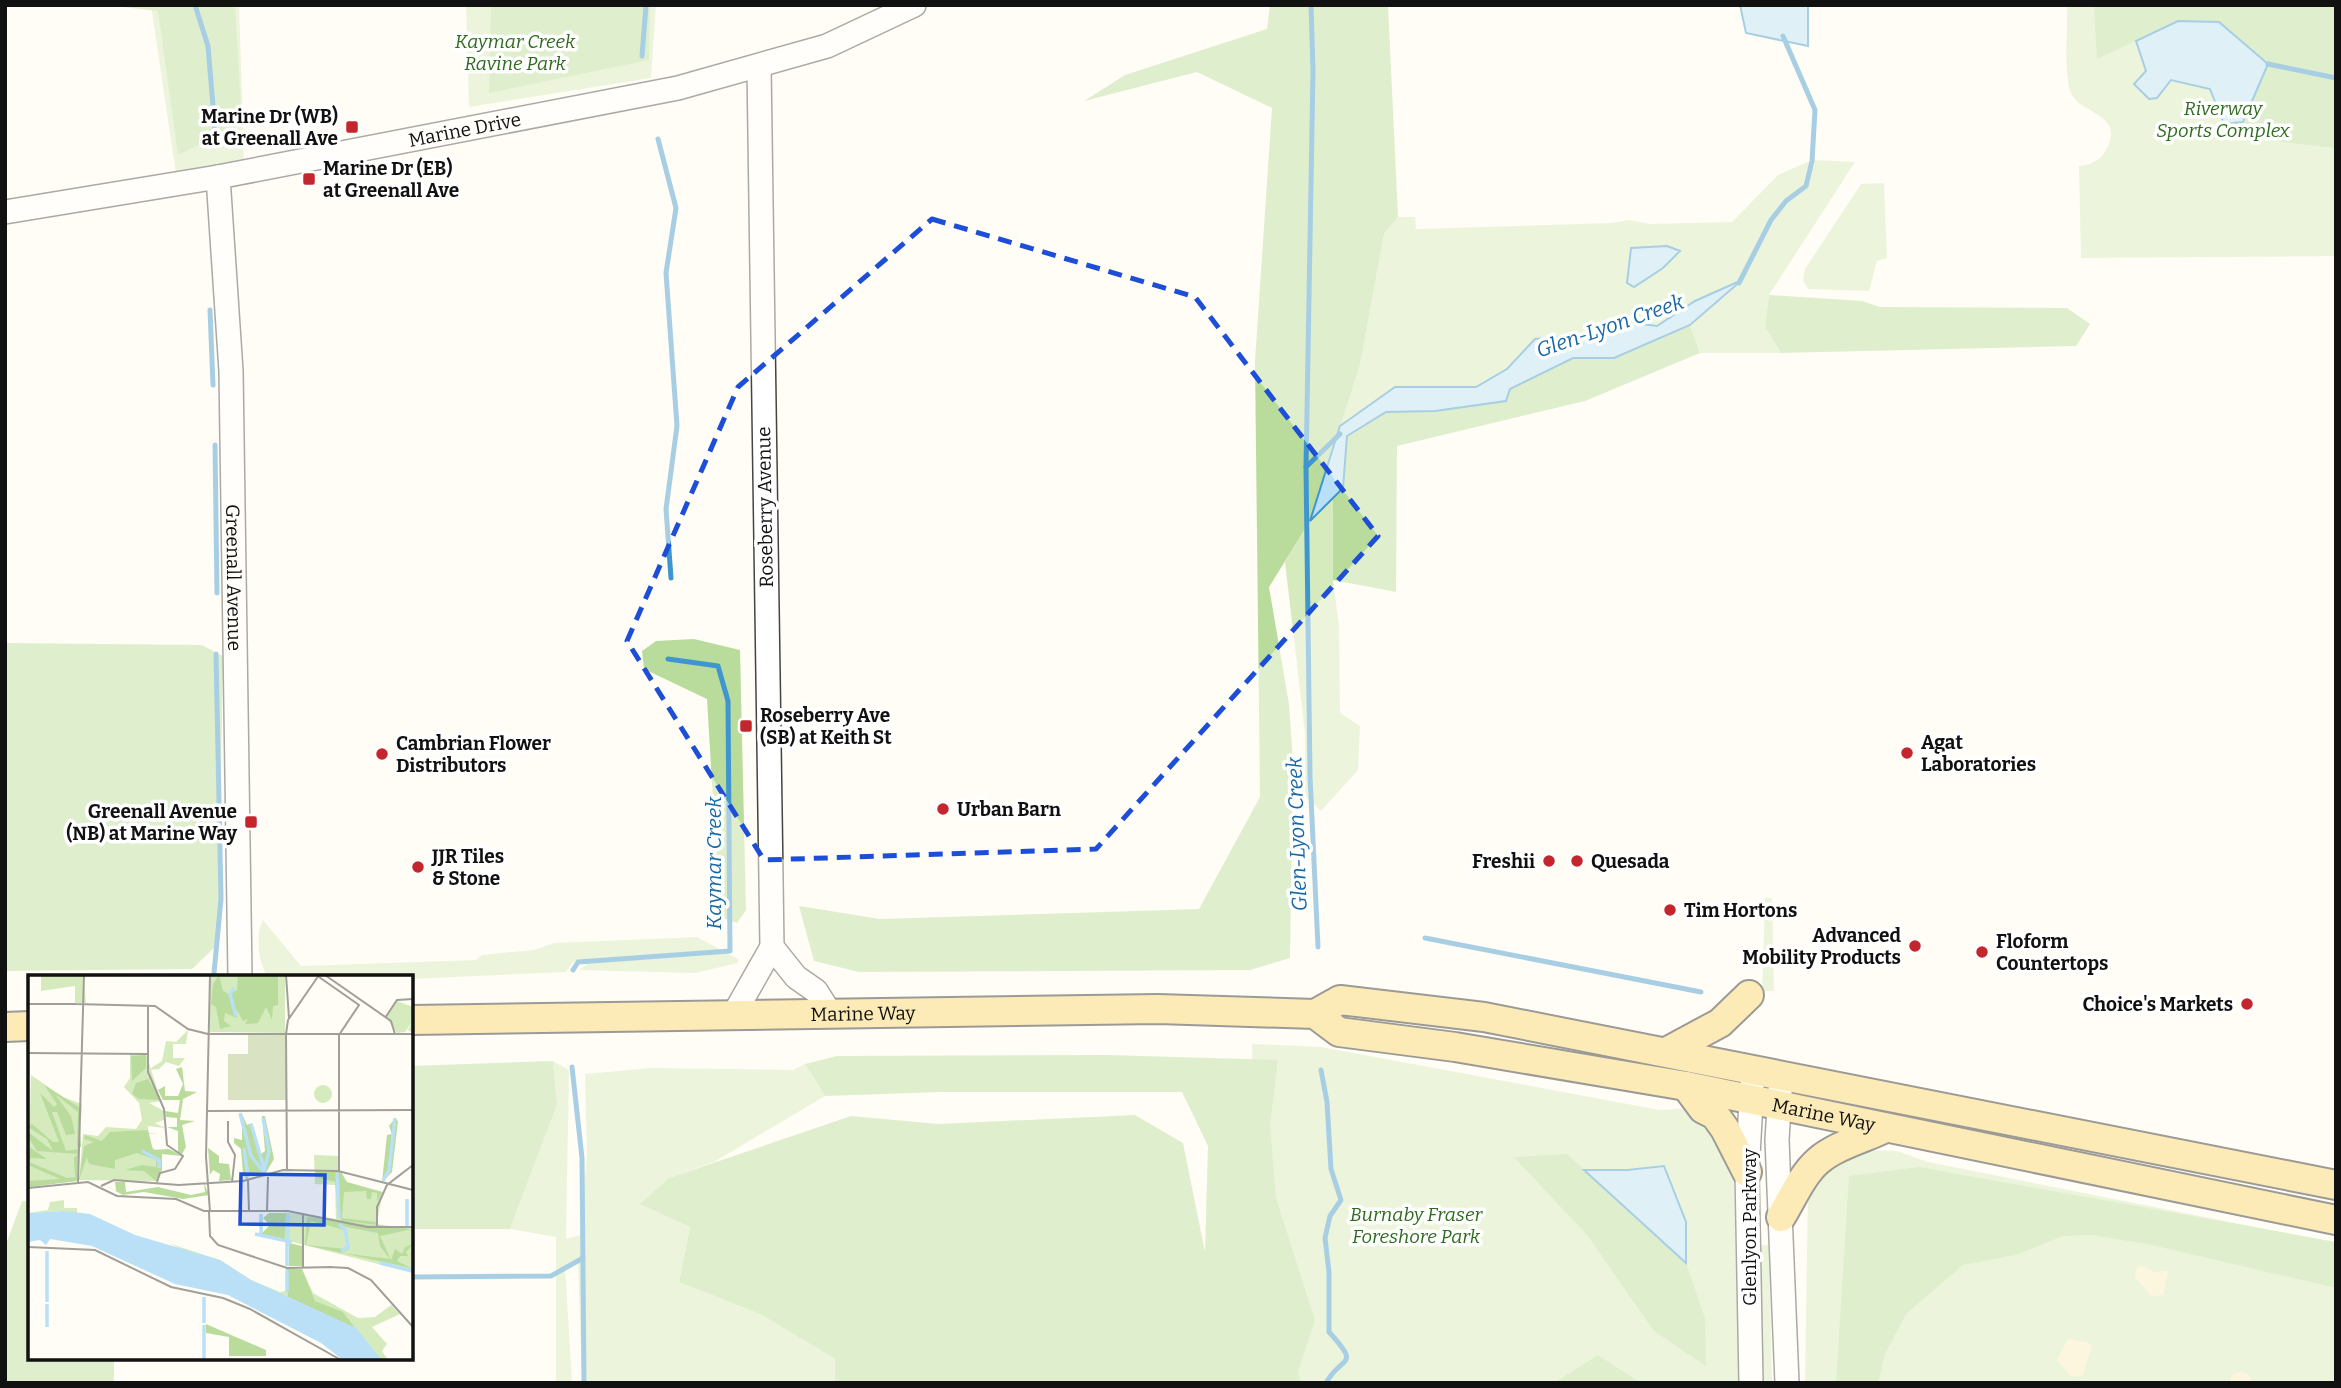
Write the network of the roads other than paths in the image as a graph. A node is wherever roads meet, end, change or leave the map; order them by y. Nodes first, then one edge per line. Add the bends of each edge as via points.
1 (914, 5) edge
2 (759, 67) junction
3 (218, 177) junction
4 (5, 212) edge
5 (772, 947) junction
6 (240, 975) edge
7 (1749, 995) dead end
8 (830, 1013) junction
9 (734, 1014) junction
10 (1315, 1014) junction
11 (413, 1020) edge
12 (28, 1026) edge
13 (5, 1027) edge
14 (1668, 1051) junction
15 (1752, 1070) junction
16 (1780, 1076) junction
17 (1686, 1086) junction
18 (1751, 1100) junction
19 (1780, 1107) junction
20 (1883, 1129) junction
21 (1747, 1172) junction
22 (2336, 1185) edge
23 (1781, 1217) junction
24 (2336, 1220) edge
25 (1751, 1383) edge
26 (1787, 1383) edge

1 - 2 street, Marine Drive via 859,33
2 - 3 street, Marine Drive via 622,100
2 - 5 street, Roseberry Avenue
3 - 4 street, Marine Drive
3 - 6 street, Greenall Avenue via 231,371
5 - 8 street via 796,977 816,991
5 - 9 street
7 - 14 main road via 1720,1023
8 - 9 main road, Marine Way
8 - 10 main road, Marine Way via 1158,1009
9 - 11 main road, Marine Way
10 - 14 main road, Marine Way via 1340,1000 1427,1008
10 - 17 main road, Marine Way via 1339,1032
12 - 13 main road
14 - 15 main road, Marine Way
15 - 16 main road, Marine Way
15 - 18 street, Glenlyon Parkway
16 - 19 street, Glenlyon Parkway
16 - 22 main road, Marine Way
17 - 18 main road, Marine Way
17 - 21 main road via 1725,1129
18 - 19 main road, Marine Way
18 - 21 street, Glenlyon Parkway
19 - 20 main road, Marine Way
19 - 23 street, Glenlyon Parkway
20 - 23 main road via 1817,1161
20 - 24 main road, Marine Way
21 - 25 street, Glenlyon Parkway
23 - 26 street, Glenlyon Parkway

